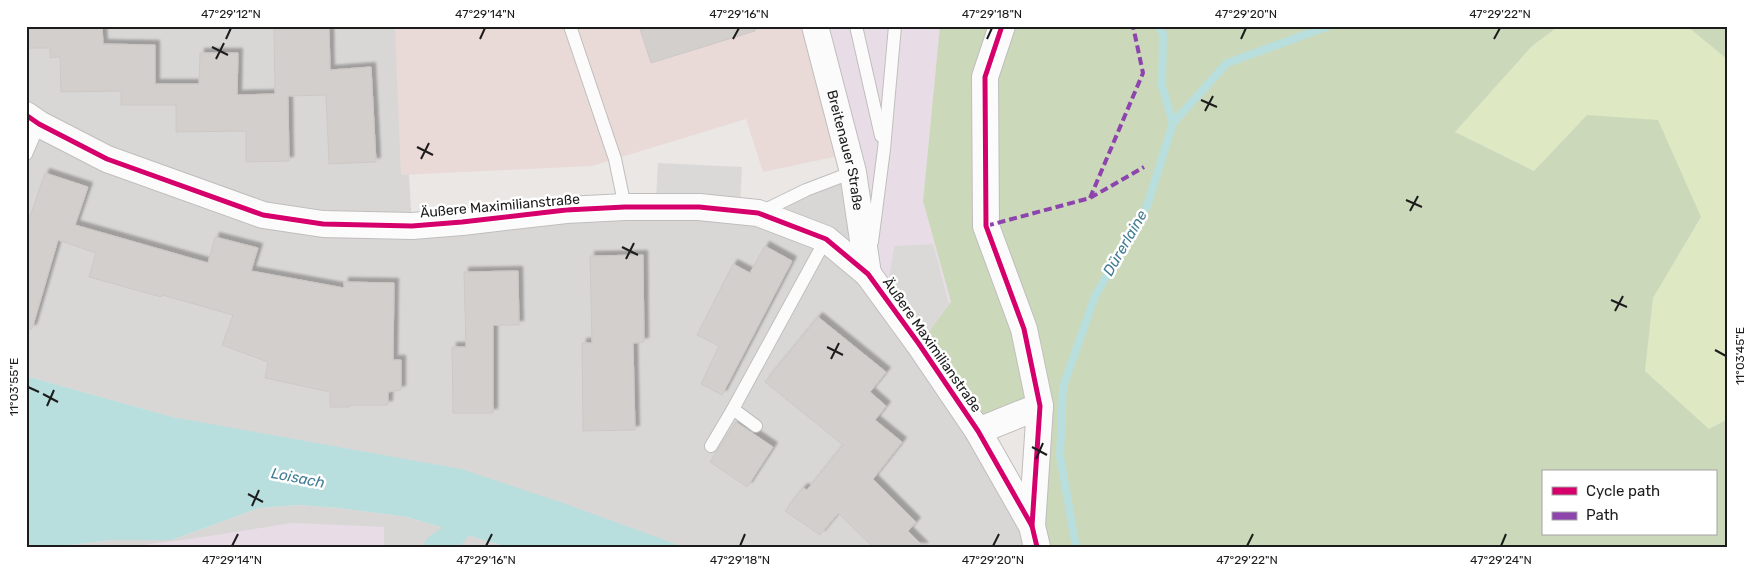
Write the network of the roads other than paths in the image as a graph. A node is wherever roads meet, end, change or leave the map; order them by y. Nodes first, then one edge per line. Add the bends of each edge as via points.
1 (570, 26) edge
2 (815, 26) edge
3 (856, 26) edge
4 (895, 26) edge
5 (1002, 26) edge
6 (32, 119) edge
7 (884, 149) junction
8 (26, 154) edge
9 (853, 172) junction
10 (625, 207) junction
11 (758, 213) junction
12 (826, 239) junction
13 (868, 274) junction
14 (1040, 406) junction
15 (733, 410) junction
16 (756, 426) dead end
17 (978, 431) junction
18 (711, 446) dead end
19 (1034, 536) edge

1 - 10 lane via 615,159
2 - 9 street, Breitenauer Straße
3 - 7 lane
4 - 7 lane
5 - 14 street via 985,77 986,226 1024,329
6 - 8 lane
6 - 10 street, Äußere Maximilianstraße via 107,159 263,215 324,224 412,226
7 - 13 lane
9 - 11 lane
9 - 13 street, Breitenauer Straße
10 - 11 street, Äußere Maximilianstraße via 699,207
11 - 12 street, Äußere Maximilianstraße
12 - 13 street, Äußere Maximilianstraße
12 - 15 lane
13 - 17 street, Äußere Maximilianstraße
14 - 17 street
14 - 19 street
15 - 16 lane
15 - 18 lane
17 - 19 street, Äußere Maximilianstraße

